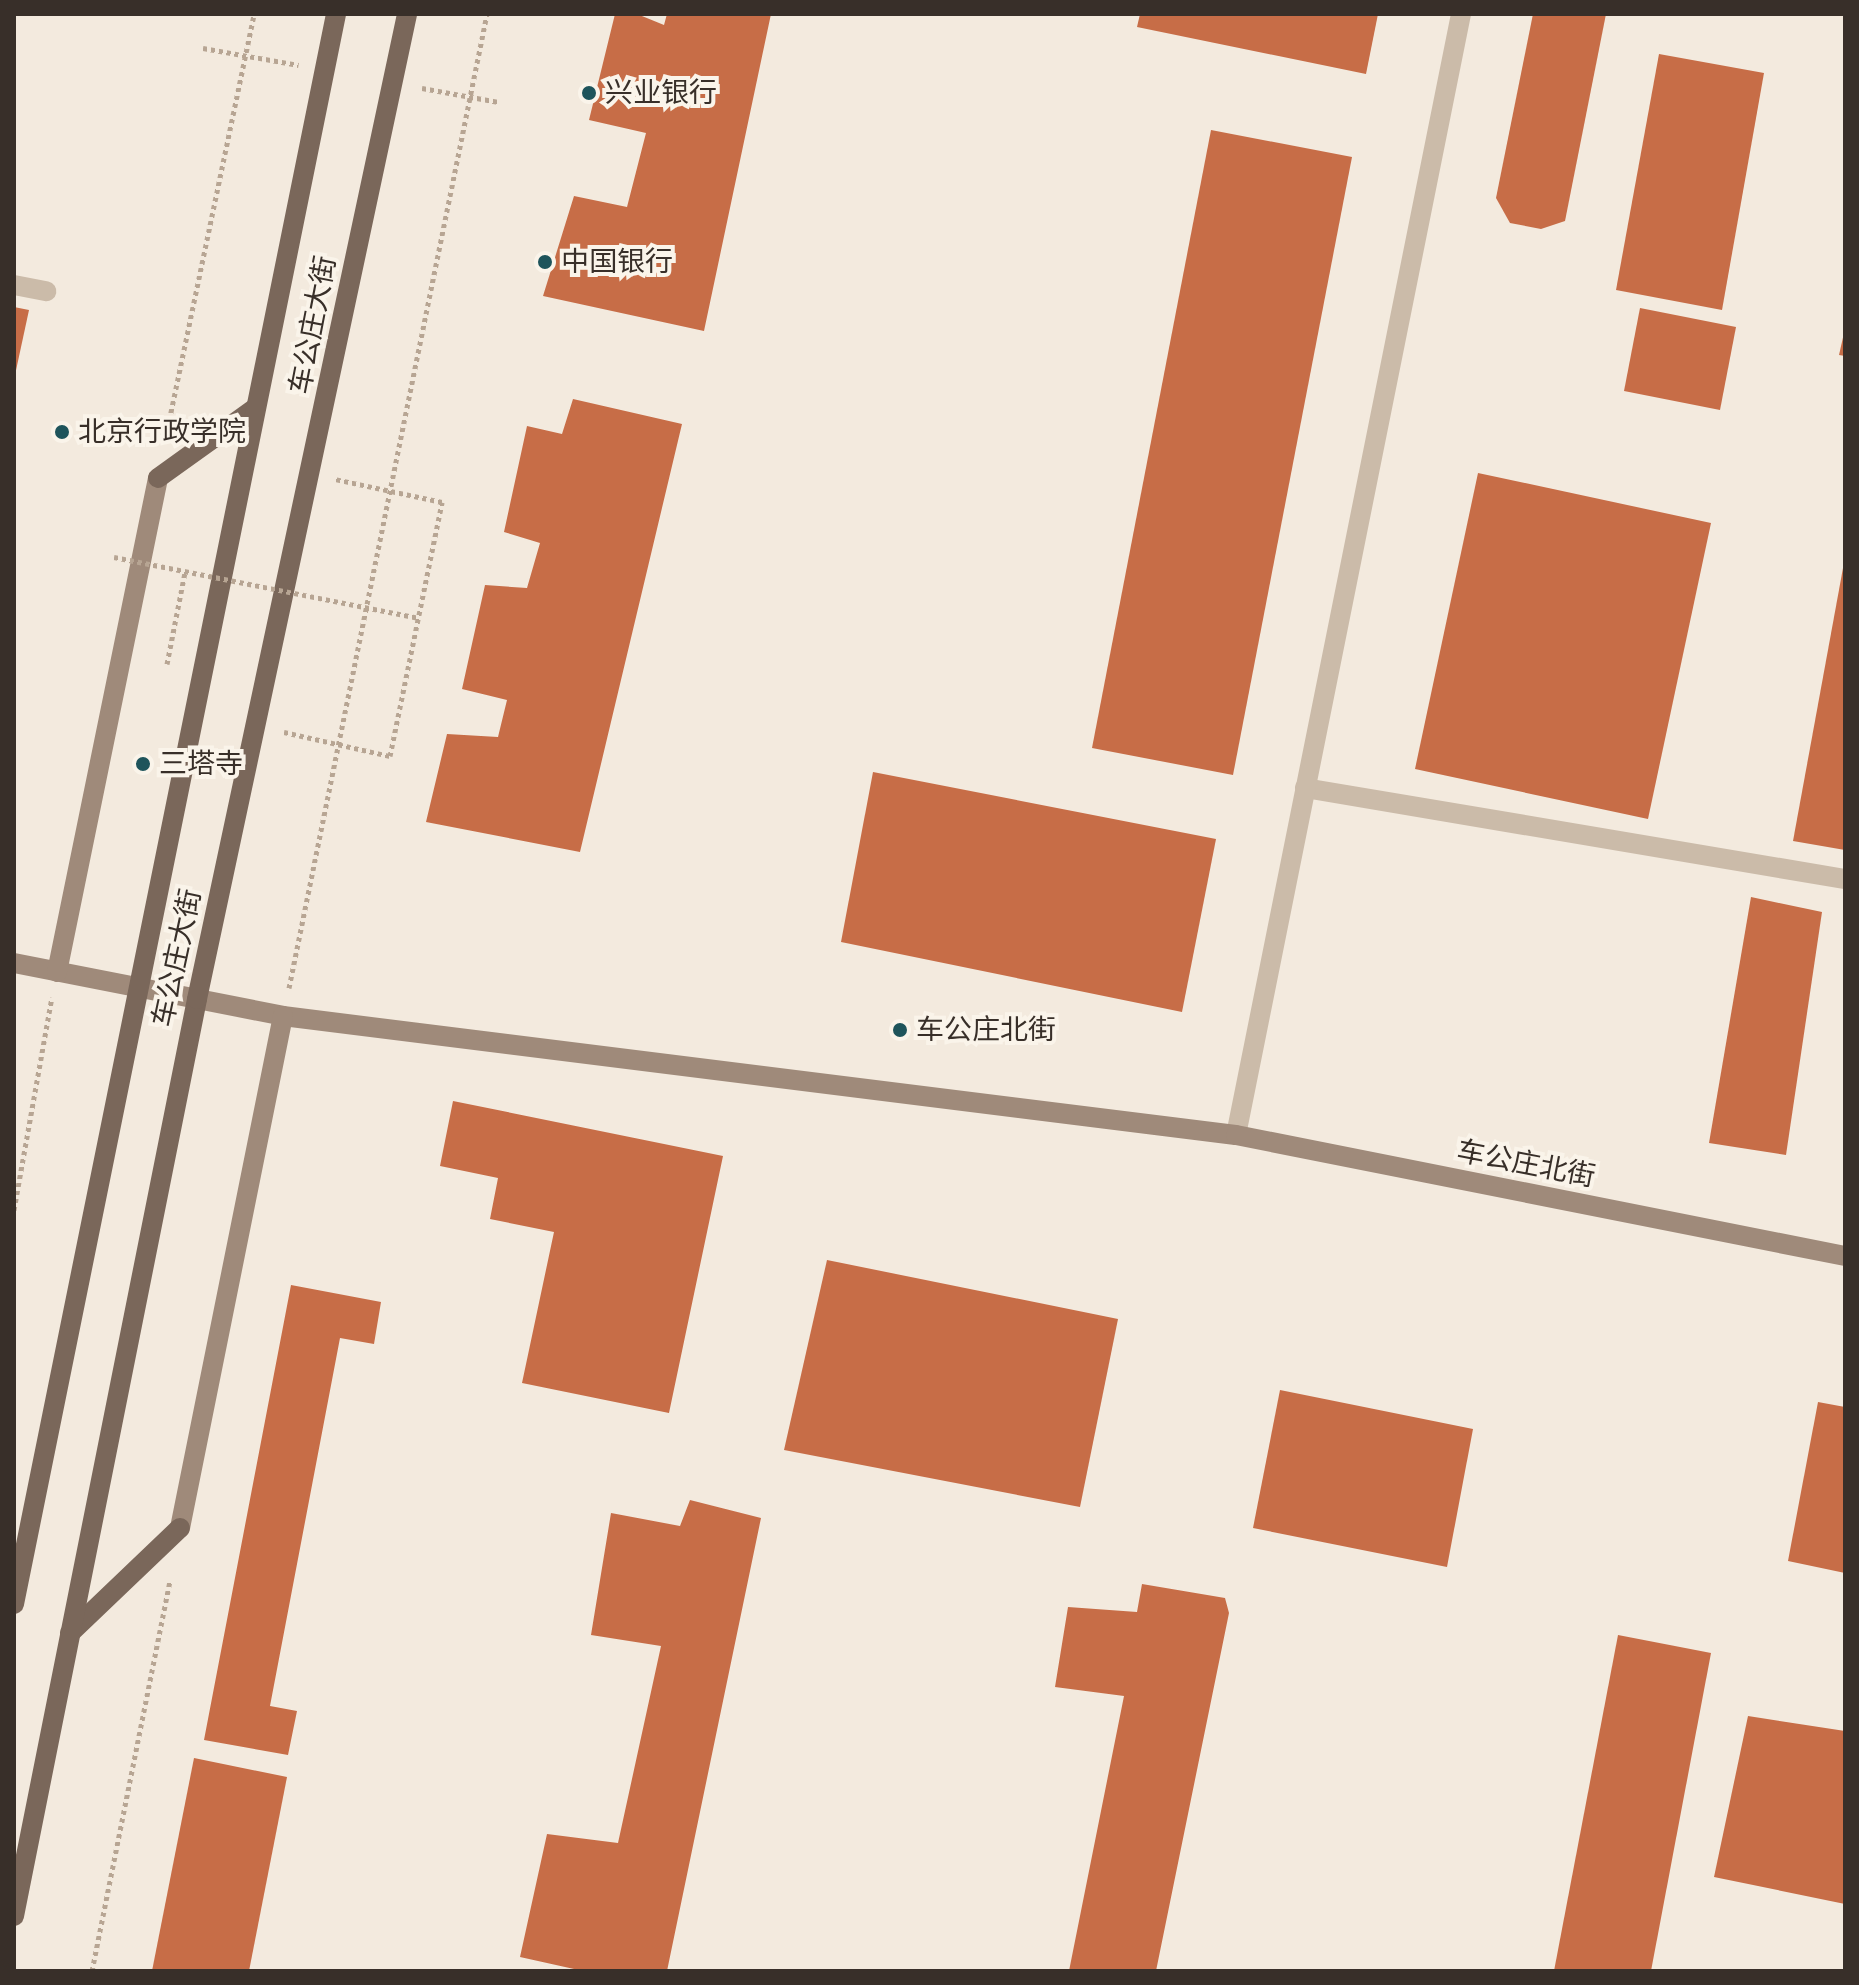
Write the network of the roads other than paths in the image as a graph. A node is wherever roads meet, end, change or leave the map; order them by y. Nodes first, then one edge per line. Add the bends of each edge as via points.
1 (336, 14) edge
2 (407, 14) edge
3 (1461, 14) edge
4 (14, 285) edge
5 (46, 291) dead end
6 (254, 409) junction
7 (158, 478) joint
8 (1305, 788) junction
9 (1845, 879) edge
10 (14, 963) edge
11 (57, 972) junction
12 (136, 988) junction
13 (197, 999) junction
14 (283, 1016) junction
15 (1236, 1135) junction
16 (1845, 1256) edge
17 (180, 1528) joint
18 (14, 1604) edge
19 (70, 1633) junction
20 (14, 1916) edge

1 - 6 main road, 车公庄大街
2 - 13 main road, 车公庄大街
3 - 8 street
4 - 5 street
6 - 7 main road
6 - 12 main road, 车公庄大街
7 - 11 street
8 - 9 street
8 - 15 street
10 - 11 street, 车公庄北街
11 - 12 street, 车公庄北街
12 - 13 street, 车公庄北街
12 - 18 main road, 车公庄大街
13 - 14 street, 车公庄北街
13 - 19 main road, 车公庄大街
14 - 15 street, 车公庄北街
14 - 17 street
15 - 16 street, 车公庄北街
17 - 19 main road
19 - 20 main road, 车公庄大街

